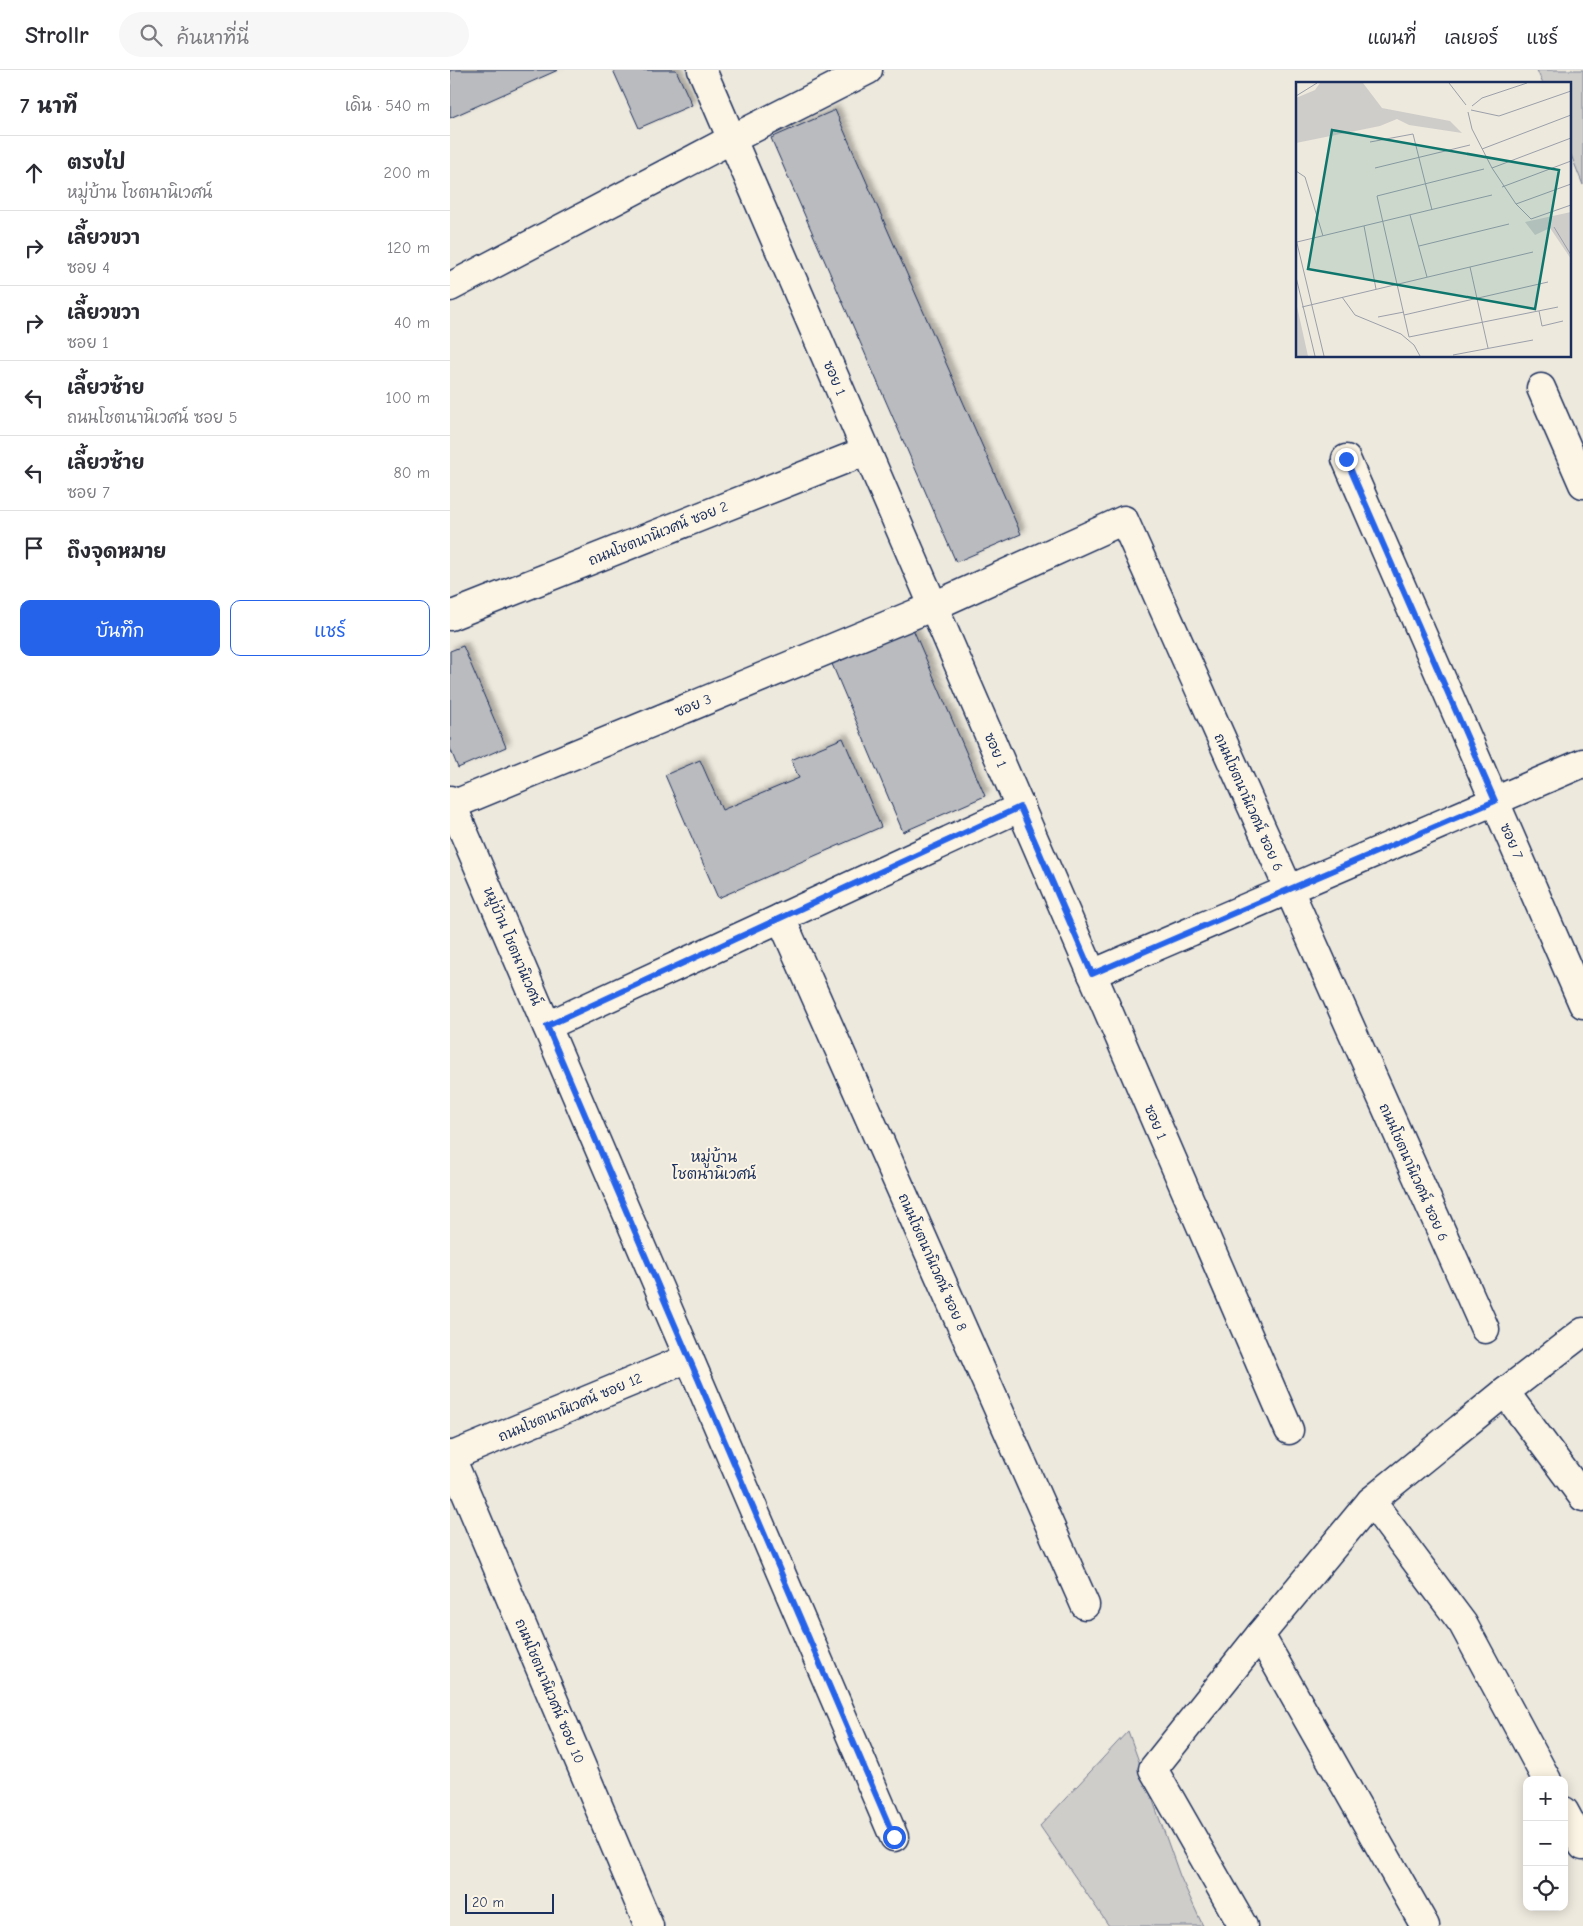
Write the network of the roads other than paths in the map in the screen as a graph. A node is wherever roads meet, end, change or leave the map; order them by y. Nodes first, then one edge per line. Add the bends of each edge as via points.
1 (702, 70) edge
2 (868, 70) edge
3 (732, 139) junction
4 (450, 287) edge
5 (1541, 388) dead end
6 (866, 451) junction
7 (1346, 459) dead end
8 (1583, 484) edge
9 (934, 606) junction
10 (450, 616) edge
11 (1583, 763) edge
12 (1495, 801) junction
13 (451, 804) edge
14 (1020, 807) junction
15 (1288, 890) junction
16 (781, 918) junction
17 (1092, 974) junction
18 (1583, 1004) edge
19 (547, 1026) junction
20 (1485, 1329) dead end
21 (1583, 1332) edge
22 (689, 1358) junction
23 (1505, 1392) junction
24 (1290, 1430) dead end
25 (450, 1456) edge
26 (1583, 1497) edge
27 (1371, 1501) junction
28 (1085, 1605) dead end
29 (1260, 1635) junction
30 (1545, 1776) edge
31 (1568, 1818) edge
32 (894, 1837) dead end
33 (1583, 1846) edge
34 (649, 1926) edge
35 (1243, 1926) edge
36 (1425, 1926) edge

1 - 3 street, ซอย 1
2 - 3 street
3 - 4 street
3 - 6 street, ซอย 1
5 - 8 street
6 - 9 street, ซอย 1
6 - 10 street, ถนนโชตนานิเวศน์ ซอย 2
7 - 12 street, ซอย 7
9 - 13 street, ซอย 3
9 - 14 street, ซอย 1
9 - 15 street, ถนนโชตนานิเวศน์ ซอย 6 via 1124,520
11 - 12 street
12 - 15 street
12 - 18 street, ซอย 7
13 - 19 street, หมู่บ้าน โชตนานิเวศน์
14 - 16 street
14 - 17 street, ซอย 1
15 - 17 street
15 - 20 street, ถนนโชตนานิเวศน์ ซอย 6
16 - 19 street
16 - 28 street, ถนนโชตนานิเวศน์ ซอย 8
17 - 24 street, ซอย 1
19 - 22 street, หมู่บ้าน โชตนานิเวศน์
21 - 23 street
22 - 25 street, ถนนโชตนานิเวศน์ ซอย 12
22 - 32 street, หมู่บ้าน โชตนานิเวศน์
23 - 26 street
23 - 27 street
25 - 34 street, ถนนโชตนานิเวศน์ ซอย 10
27 - 29 street
27 - 30 street via 1463,1624
29 - 35 street via 1153,1769
29 - 36 street
31 - 33 street

